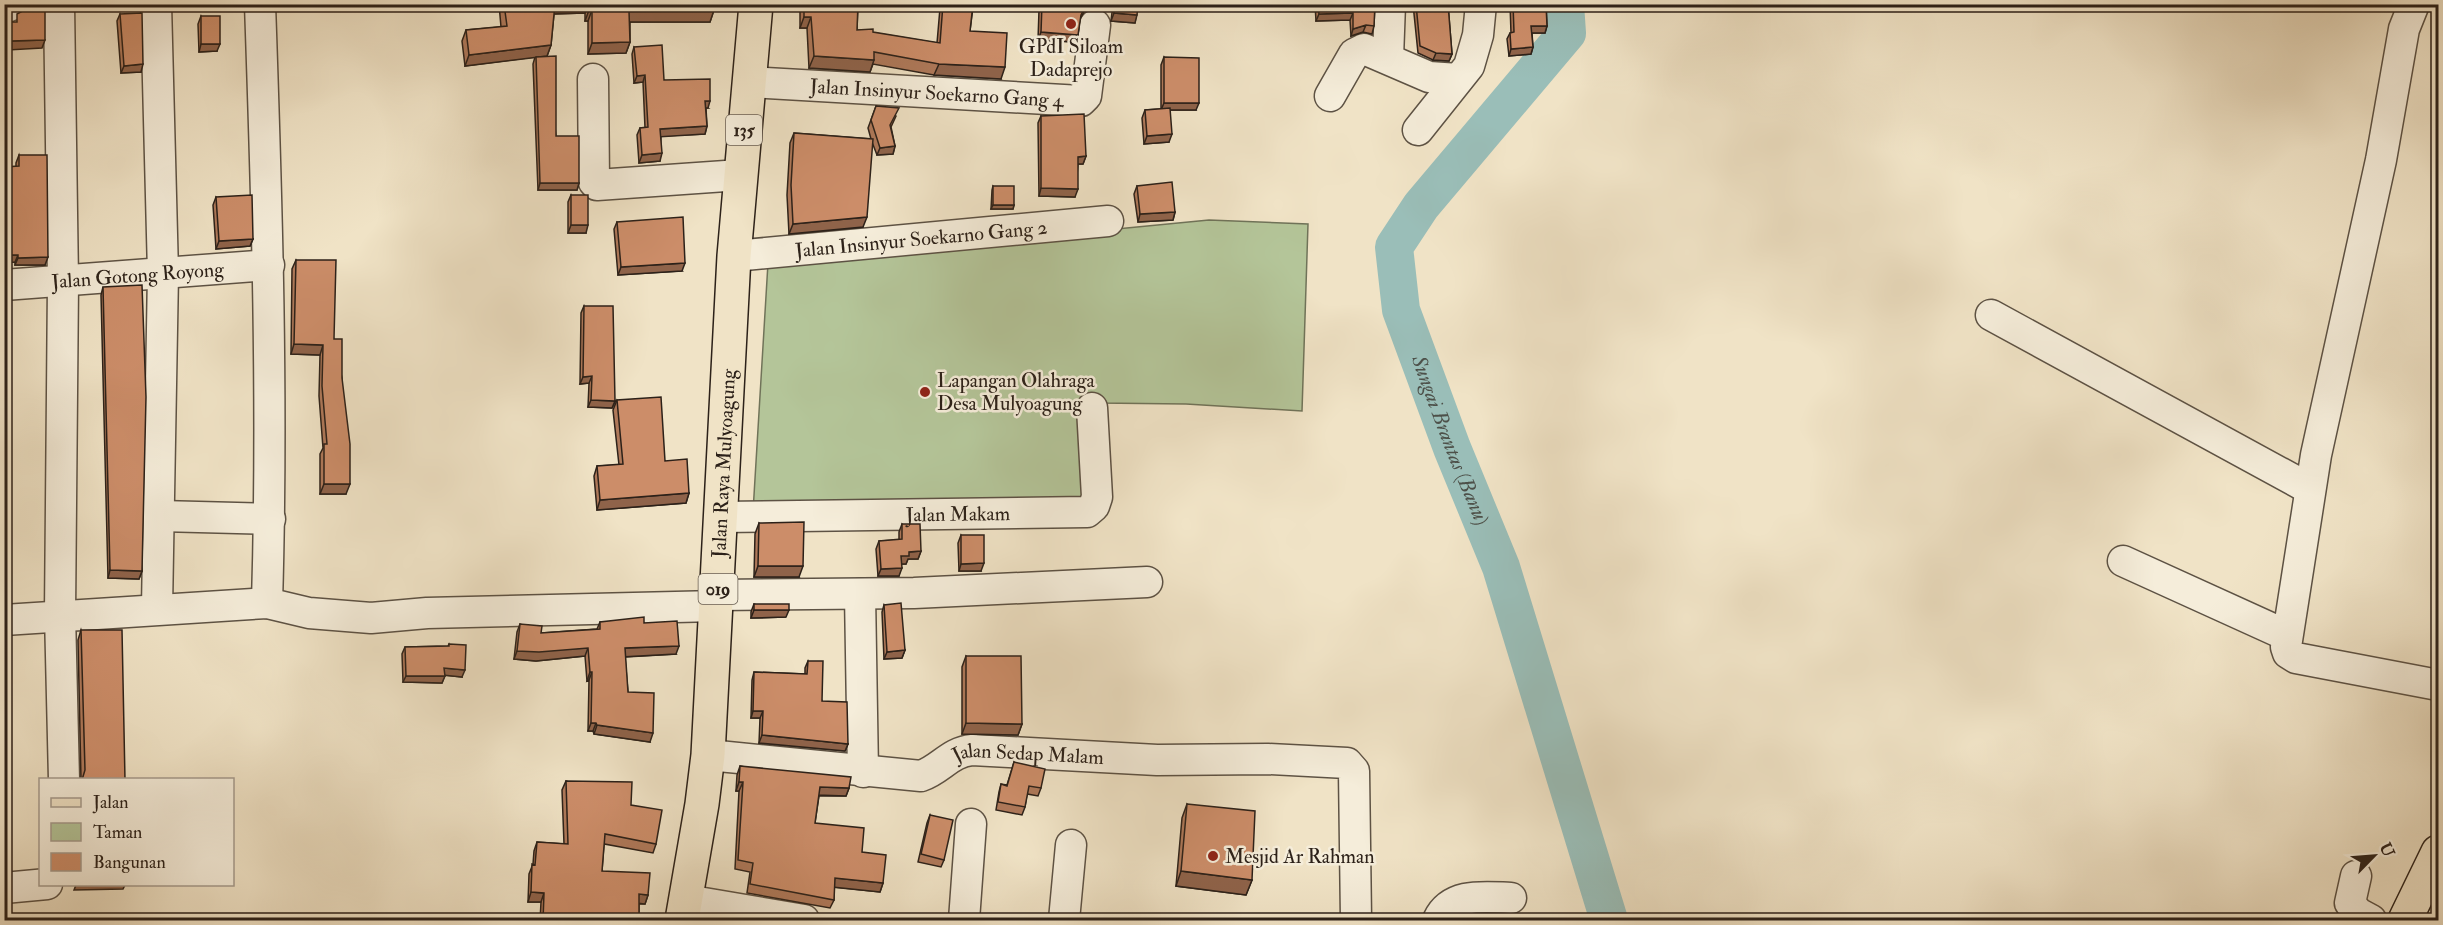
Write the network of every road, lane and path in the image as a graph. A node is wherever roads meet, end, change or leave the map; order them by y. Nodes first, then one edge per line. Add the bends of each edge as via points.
1 (14, 4) edge
2 (59, 4) edge
3 (156, 4) edge
4 (260, 4) edge
5 (756, 4) edge
6 (1390, 4) edge
7 (1481, 4) edge
8 (2414, 4) edge
9 (4, 8) edge
10 (1095, 25) dead end
11 (1388, 58) junction
12 (1458, 79) junction
13 (593, 80) dead end
14 (749, 82) junction
15 (1330, 96) dead end
16 (1418, 130) dead end
17 (740, 175) junction
18 (1108, 221) dead end
19 (734, 256) junction
20 (269, 265) junction
21 (163, 273) junction
22 (63, 282) junction
23 (4, 285) edge
24 (1991, 315) dead end
25 (1092, 408) dead end
26 (2310, 489) junction
27 (160, 516) junction
28 (721, 517) junction
29 (270, 519) junction
30 (2123, 561) dead end
31 (1147, 582) dead end
32 (860, 594) junction
33 (717, 601) junction
34 (267, 603) junction
35 (157, 608) junction
36 (60, 614) junction
37 (4, 620) edge
38 (2286, 635) junction
39 (2439, 685) edge
40 (708, 755) junction
41 (863, 772) junction
42 (64, 778) edge
43 (971, 824) dead end
44 (1071, 845) dead end
45 (2439, 852) edge
46 (2356, 876) dead end
47 (39, 886) edge
48 (4, 888) edge
49 (1511, 898) dead end
50 (684, 910) edge
51 (804, 921) edge
52 (964, 921) edge
53 (1064, 921) edge
54 (1356, 921) edge
55 (1438, 921) edge
56 (2371, 921) edge
57 (2405, 921) edge

1 - 9 street
2 - 22 street
3 - 21 street
4 - 20 street
5 - 14 main road, 135
6 - 11 street
7 - 12 street via 1472,60
8 - 26 street via 2404,29 2381,160
10 - 14 street, Jalan Insinyur Soekarno Gang 4 via 1086,96 1081,102
11 - 12 street via 1429,76
11 - 15 street via 1364,49 1358,51
12 - 16 street
13 - 17 street via 597,185
14 - 17 main road, 135
17 - 19 main road, 135
18 - 19 street, Jalan Insinyur Soekarno Gang 2
19 - 28 main road, Jalan Raya Mulyoagung / 019
20 - 21 street, Jalan Gotong Royong
20 - 29 street
21 - 22 street, Jalan Gotong Royong
21 - 27 street
22 - 23 street, Jalan Gotong Royong
22 - 36 street
24 - 26 street
25 - 28 street, Jalan Makam via 1097,497 1087,512
26 - 38 street
27 - 29 street
27 - 35 street
28 - 33 main road, Jalan Raya Mulyoagung / 019
29 - 34 street
30 - 38 street
31 - 32 street
32 - 33 street
32 - 41 street
33 - 34 street via 371,618 309,613
33 - 40 main road, Jalan Raya Mulyoagung / 019
34 - 35 street
35 - 36 street
36 - 37 street
36 - 42 street
38 - 39 street via 2288,653 2296,658
40 - 41 street, Jalan Sedap Malam
40 - 50 main road, Jalan Raya Mulyoagung / 019
41 - 54 street, Jalan Sedap Malam via 921,776 941,768 953,754 972,750 1157,760 1347,763 1354,771
43 - 52 street
44 - 53 street
45 - 57 main road
46 - 56 street via 2349,903
47 - 48 street
49 - 55 street via 1460,899 1442,911
50 - 51 street

